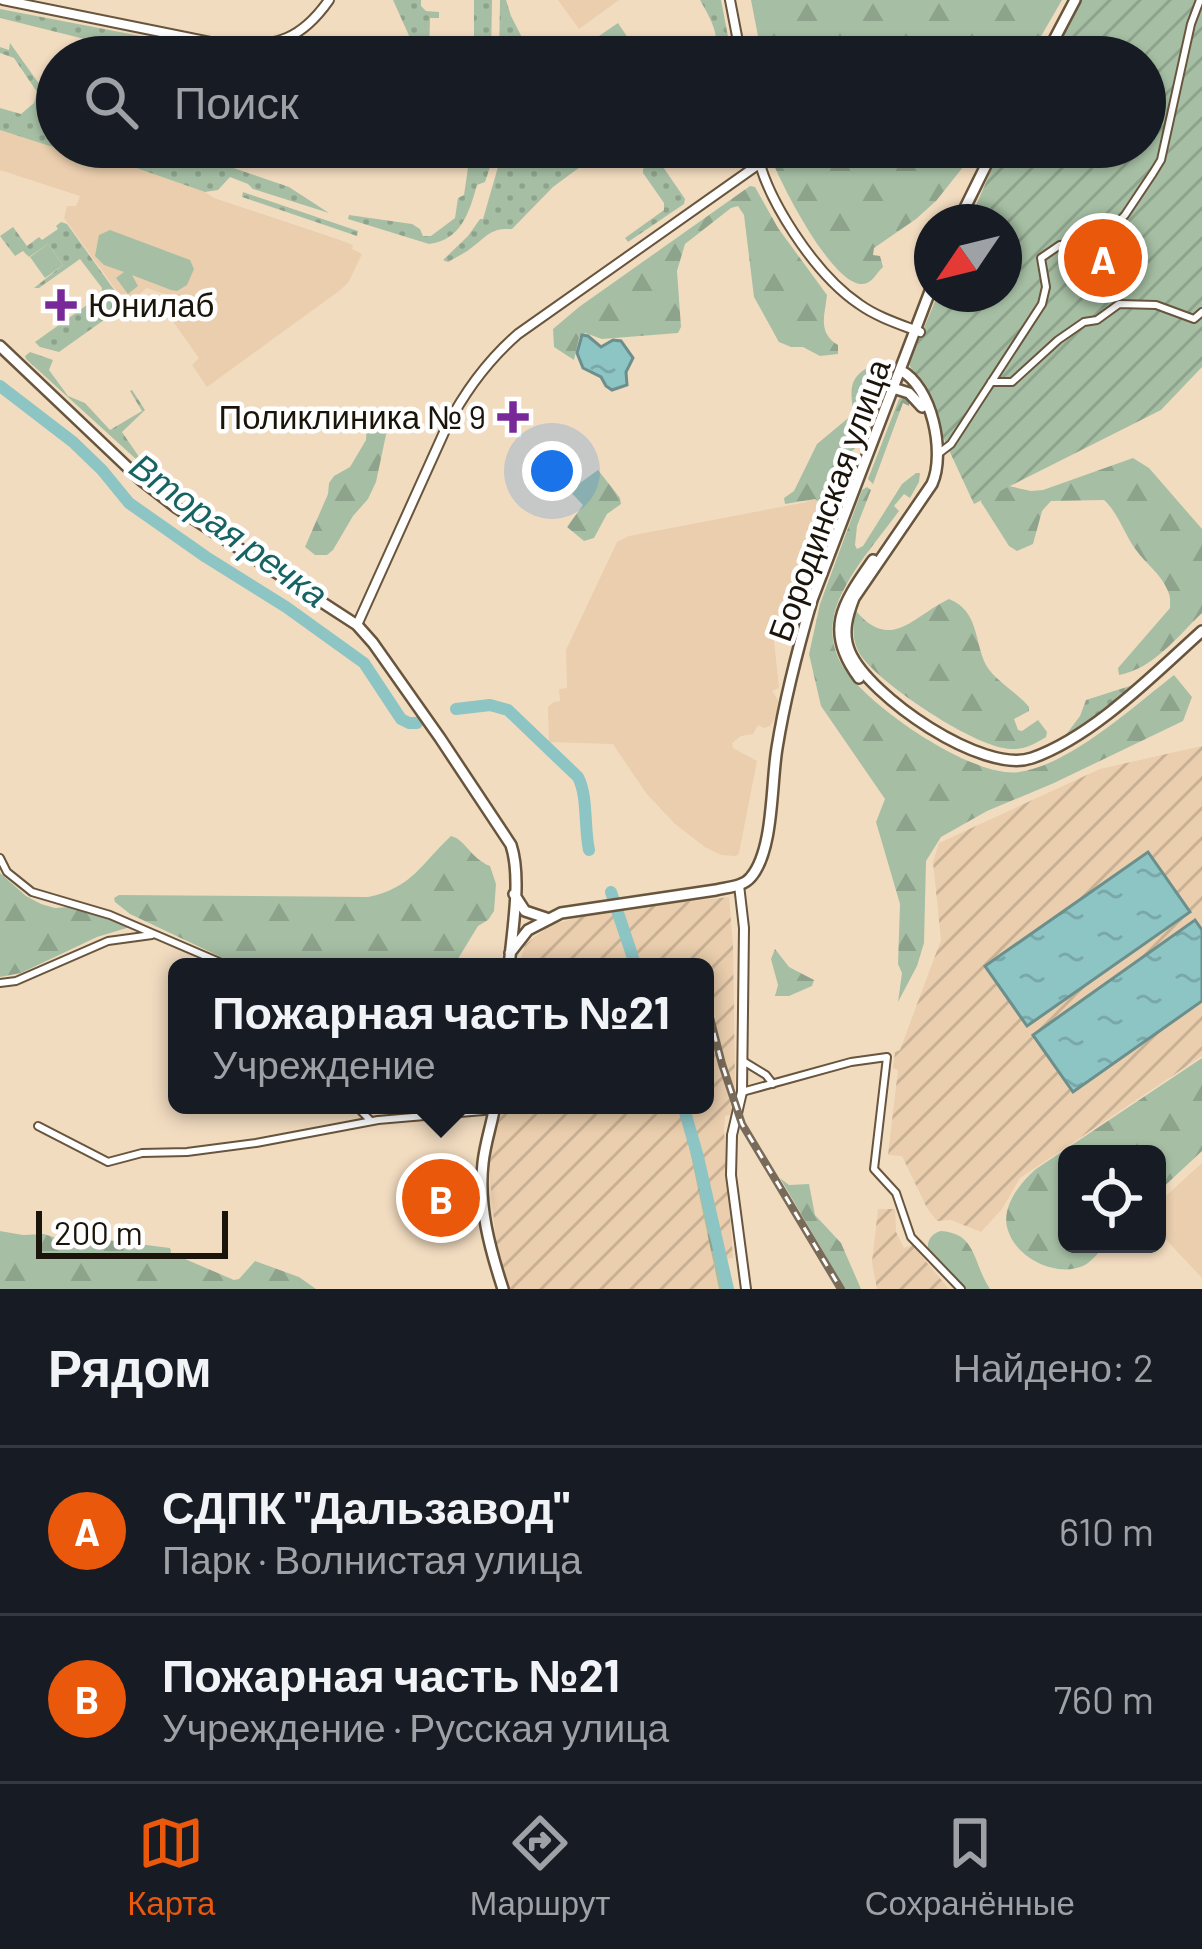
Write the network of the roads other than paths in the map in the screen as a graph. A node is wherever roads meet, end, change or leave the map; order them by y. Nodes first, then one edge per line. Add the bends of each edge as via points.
1 (2, 0) edge
2 (329, 0) edge
3 (730, 0) edge
4 (1078, 0) edge
5 (1200, 0) edge
6 (180, 36) edge
7 (293, 36) edge
8 (737, 36) edge
9 (1058, 36) edge
10 (1166, 137) edge
11 (753, 168) edge
12 (761, 168) edge
13 (987, 168) edge
14 (1156, 168) edge
15 (969, 204) edge
16 (925, 312) edge
17 (1202, 313) edge
18 (918, 331) junction
19 (0, 346) edge
20 (902, 371) junction
21 (991, 382) junction
22 (895, 388) junction
23 (937, 454) junction
24 (357, 625) junction
25 (1202, 633) edge
26 (0, 858) edge
27 (740, 888) junction
28 (514, 893) junction
29 (546, 918) junction
30 (156, 935) junction
31 (510, 953) junction
32 (211, 958) edge
33 (510, 958) edge
34 (0, 983) edge
35 (741, 1060) junction
36 (773, 1084) junction
37 (742, 1092) junction
38 (364, 1114) edge
39 (437, 1114) edge
40 (494, 1114) edge
41 (370, 1121) junction
42 (38, 1126) dead end
43 (503, 1289) edge
44 (746, 1289) edge
45 (961, 1289) edge

1 - 6 main road
2 - 7 main road
3 - 8 main road
4 - 9 main road
5 - 10 street
11 - 24 main road via 487,364 446,428
12 - 18 main road via 788,222 841,291
13 - 15 main road
14 - 21 street via 1106,235 1041,258 1045,298
16 - 18 main road, Бородинская улица
17 - 21 street via 1194,319 1156,305 1119,304 1058,340 1012,382
18 - 20 main road, Бородинская улица
19 - 24 main road via 141,480
20 - 22 main road, Бородинская улица
20 - 23 main road via 919,387
21 - 23 street
22 - 23 main road via 924,409
22 - 27 main road, Бородинская улица via 802,634 764,847
23 - 25 main road via 928,482 847,598 839,623 855,673 904,715 981,761 1034,762 1126,703
24 - 28 main road via 506,836 515,856
26 - 30 street via 32,892
27 - 29 main road
27 - 35 main road
28 - 29 main road via 526,910
28 - 31 main road
29 - 31 main road
30 - 32 street
30 - 34 street via 108,940
31 - 33 main road
35 - 36 street
35 - 37 main road
36 - 37 street
36 - 45 street via 887,1057 874,1168 896,1192 910,1237
37 - 44 main road via 730,1175
38 - 41 street
39 - 41 street
40 - 43 main road via 483,1189
41 - 42 street via 108,1162

